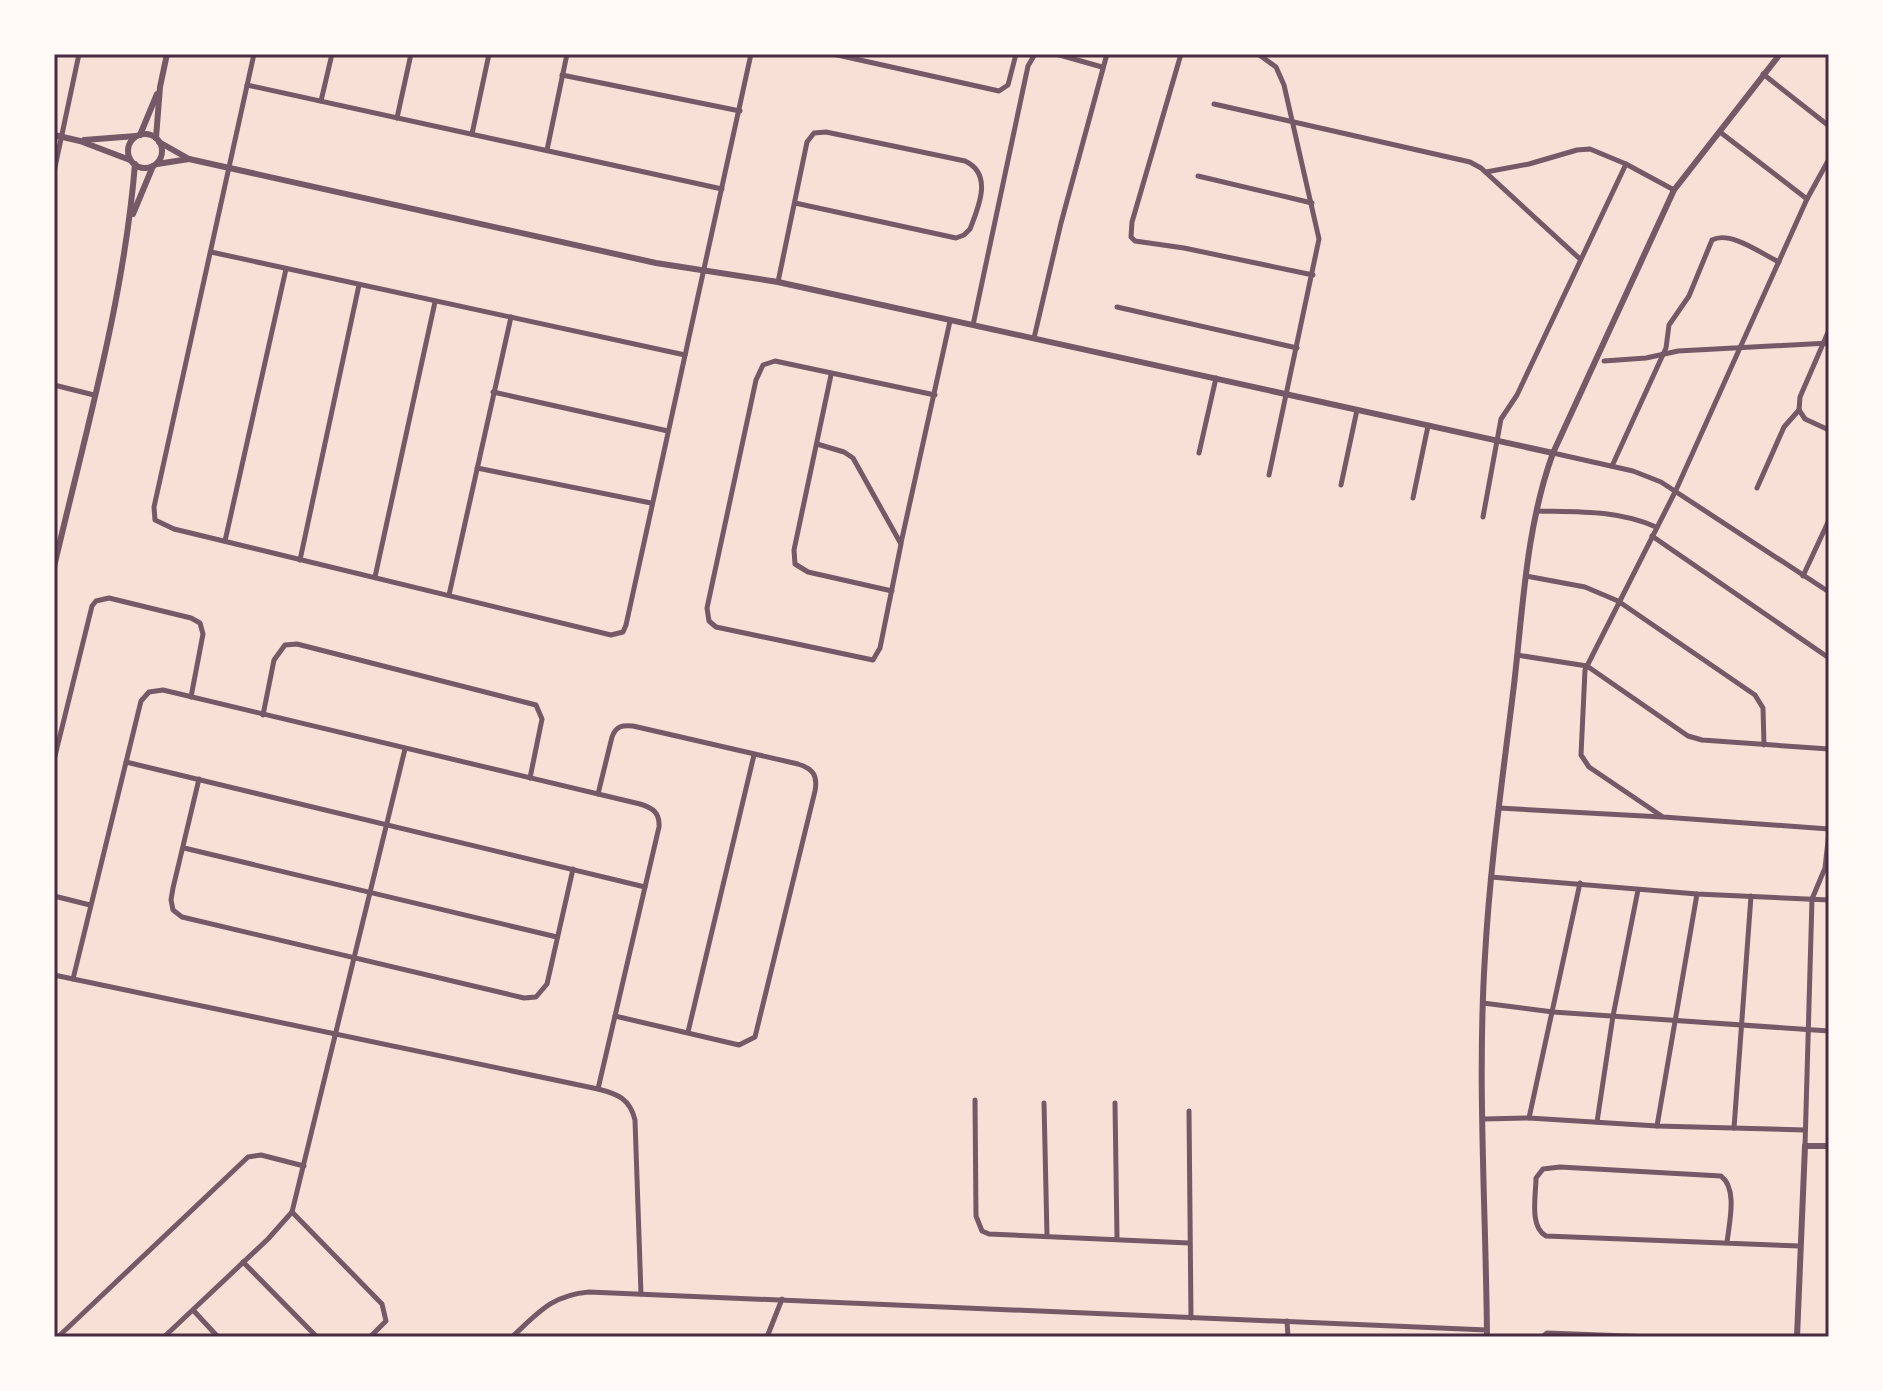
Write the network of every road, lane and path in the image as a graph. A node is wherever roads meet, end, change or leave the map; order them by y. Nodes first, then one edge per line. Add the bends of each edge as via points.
1 (79, 54) edge
2 (167, 54) edge
3 (254, 54) edge
4 (332, 54) edge
5 (411, 54) edge
6 (489, 54) edge
7 (567, 54) edge
8 (751, 54) edge
9 (833, 54) edge
10 (1016, 54) edge
11 (1035, 54) edge
12 (1056, 54) edge
13 (1107, 54) edge
14 (1181, 54) edge
15 (1258, 54) edge
16 (1780, 54) edge
17 (1102, 67) junction
18 (1763, 74) junction
19 (562, 75) junction
20 (247, 85) junction
21 (160, 87) junction
22 (321, 101) junction
23 (1214, 104) dead end
24 (740, 111) junction
25 (397, 118) junction
26 (1294, 124) junction
27 (1829, 126) edge
28 (1720, 132) junction
29 (472, 134) junction
30 (139, 135) junction
31 (58, 136) edge
32 (158, 140) junction
33 (80, 141) junction
34 (547, 150) junction
35 (189, 159) junction
36 (1829, 159) edge
37 (134, 163) junction
38 (1626, 164) junction
39 (154, 165) junction
40 (228, 167) junction
41 (54, 172) edge
42 (1486, 172) junction
43 (1198, 176) dead end
44 (722, 189) junction
45 (1674, 190) junction
46 (1807, 199) junction
47 (795, 203) junction
48 (1312, 203) junction
49 (131, 221) junction
50 (211, 252) junction
51 (1580, 259) junction
52 (1779, 262) junction
53 (286, 269) junction
54 (705, 270) junction
55 (1313, 275) junction
56 (778, 282) junction
57 (359, 285) junction
58 (435, 302) junction
59 (1117, 307) dead end
60 (511, 317) junction
61 (950, 321) junction
62 (973, 325) junction
63 (1829, 330) edge
64 (1034, 338) junction
65 (1826, 343) edge
66 (1740, 347) junction
67 (1297, 348) junction
68 (1662, 354) junction
69 (685, 355) junction
70 (1604, 361) dead end
71 (831, 375) junction
72 (1216, 378) junction
73 (54, 385) edge
74 (493, 392) junction
75 (1286, 394) junction
76 (94, 395) junction
77 (935, 395) junction
78 (1357, 410) junction
79 (1799, 410) junction
80 (1428, 426) junction
81 (1829, 430) edge
82 (668, 431) junction
83 (1499, 441) junction
84 (817, 444) junction
85 (1199, 453) dead end
86 (1553, 453) junction
87 (1612, 466) junction
88 (477, 468) junction
89 (1269, 475) dead end
90 (1341, 485) dead end
91 (1757, 488) dead end
92 (1676, 490) junction
93 (1413, 498) dead end
94 (651, 503) junction
95 (1537, 511) junction
96 (1483, 517) dead end
97 (1829, 520) edge
98 (1656, 527) junction
99 (1652, 536) junction
100 (225, 542) junction
101 (901, 544) junction
102 (300, 560) junction
103 (54, 567) edge
104 (1526, 576) junction
105 (1803, 576) junction
106 (375, 577) junction
107 (892, 591) junction
108 (1829, 592) edge
109 (449, 595) junction
110 (1618, 601) junction
111 (1517, 655) junction
112 (1829, 658) edge
113 (1587, 666) junction
114 (191, 697) junction
115 (263, 715) junction
116 (1764, 745) junction
117 (405, 749) junction
118 (1829, 749) edge
119 (754, 755) junction
120 (54, 760) edge
121 (126, 762) junction
122 (530, 778) junction
123 (199, 779) junction
124 (598, 794) junction
125 (1499, 808) junction
126 (1663, 817) junction
127 (386, 824) junction
128 (1829, 830) edge
129 (184, 848) junction
130 (573, 869) junction
131 (1491, 877) junction
132 (1580, 883) junction
133 (645, 887) junction
134 (1638, 890) junction
135 (370, 893) junction
136 (1697, 894) junction
137 (54, 896) edge
138 (1751, 896) junction
139 (1812, 899) junction
140 (1829, 900) edge
141 (90, 905) junction
142 (557, 937) junction
143 (354, 958) junction
144 (54, 975) edge
145 (73, 979) junction
146 (1483, 1003) junction
147 (1553, 1012) junction
148 (615, 1016) junction
149 (1613, 1016) junction
150 (1676, 1021) junction
151 (1743, 1025) junction
152 (1808, 1029) junction
153 (1829, 1031) edge
154 (688, 1032) junction
155 (335, 1033) junction
156 (598, 1089) junction
157 (975, 1100) dead end
158 (1044, 1103) dead end
159 (1115, 1103) dead end
160 (1189, 1111) dead end
161 (1529, 1118) junction
162 (1484, 1119) junction
163 (1597, 1122) junction
164 (1657, 1126) junction
165 (1734, 1128) junction
166 (1805, 1130) junction
167 (1805, 1146) junction
168 (1829, 1146) edge
169 (304, 1166) junction
170 (292, 1212) junction
171 (1047, 1236) junction
172 (1117, 1238) junction
173 (1189, 1243) junction
174 (1727, 1243) junction
175 (1800, 1246) junction
176 (243, 1262) junction
177 (641, 1294) junction
178 (782, 1299) junction
179 (193, 1310) junction
180 (1191, 1318) junction
181 (1287, 1321) junction
182 (1487, 1334) edge
183 (58, 1337) edge
184 (164, 1337) edge
185 (218, 1337) edge
186 (317, 1337) edge
187 (370, 1337) edge
188 (512, 1337) edge
189 (767, 1337) edge
190 (1288, 1337) edge
191 (1542, 1337) edge
192 (1654, 1337) edge
193 (1797, 1337) edge

1 - 31 street
2 - 21 street
3 - 20 street
4 - 22 street
5 - 25 street
6 - 29 street
7 - 19 street
8 - 24 street
9 - 10 street via 999,91 1008,85
11 - 62 street via 1028,66
12 - 17 street
13 - 17 street
14 - 55 street via 1131,234 1135,241
15 - 26 street via 1278,70
16 - 18 street
17 - 64 street
18 - 27 street
18 - 28 street
19 - 24 street
19 - 34 street
20 - 22 street
20 - 40 street
21 - 30 street
21 - 32 street
22 - 25 street
23 - 26 street
24 - 44 street
25 - 29 street
26 - 42 street via 1470,162
26 - 48 street
28 - 45 street
28 - 46 street
29 - 34 street
30 - 32 street
30 - 33 street
30 - 37 street via 130,145
31 - 33 street
31 - 41 street
32 - 35 street
32 - 39 street via 161,157
33 - 37 street
34 - 44 street
35 - 39 street
35 - 40 street
36 - 46 street
37 - 39 street
37 - 49 street
38 - 42 street via 1590,149
38 - 45 street
38 - 51 street
39 - 49 street
40 - 50 street
40 - 54 street
42 - 51 street
43 - 48 street
44 - 54 street
45 - 86 street
46 - 52 street
47 - 47 street via 807,142 814,133 952,158 974,165 983,181 970,229 956,238
47 - 56 street
48 - 55 street via 1319,239
49 - 76 street
50 - 53 street
50 - 100 street via 154,507 155,520 164,526
51 - 83 street via 1517,395 1503,414
52 - 66 street
52 - 68 street via 1729,238 1712,240 1689,296 1669,325
53 - 57 street
53 - 100 street
54 - 56 street
54 - 69 street
55 - 67 street
56 - 61 street
57 - 58 street
57 - 102 street
58 - 60 street
58 - 106 street
59 - 67 street
60 - 69 street
60 - 74 street
61 - 62 street
61 - 77 street
62 - 64 street
63 - 65 street
64 - 72 street
65 - 66 street
65 - 79 street
66 - 68 street
66 - 92 street
67 - 75 street
68 - 70 street
68 - 87 street
69 - 82 street
71 - 77 street
71 - 84 street
71 - 107 street via 775,361 760,368 708,617 716,627 873,660
72 - 75 street
72 - 85 street
73 - 76 street
74 - 82 street
74 - 88 street
75 - 78 street
75 - 89 street
76 - 103 street
77 - 101 street
78 - 80 street
78 - 90 street
79 - 81 street via 1805,419
79 - 91 street via 1784,427
80 - 83 street
80 - 93 street
82 - 94 street
83 - 86 street
83 - 96 street
84 - 101 street via 853,458
84 - 107 street via 795,564 808,572
86 - 87 street
86 - 95 street
87 - 92 street
88 - 94 street
88 - 109 street
92 - 98 street
92 - 105 street
94 - 109 street via 626,625 618,635
95 - 98 street via 1619,515
95 - 104 street
97 - 105 street
98 - 99 street
99 - 110 street
99 - 112 street
100 - 102 street
101 - 107 street
102 - 106 street
104 - 110 street via 1585,587
104 - 111 street
105 - 108 street
106 - 109 street
110 - 113 street
110 - 116 street via 1758,698
111 - 113 street
111 - 125 street
113 - 116 street via 1688,736
113 - 126 street via 1584,761
114 - 115 street
114 - 120 street via 202,643 200,623 109,598 96,601
114 - 121 street via 156,690 143,696
115 - 117 street
115 - 122 street via 277,653 285,645 297,644 536,705 542,719
116 - 118 street
117 - 122 street
117 - 127 street
119 - 124 street via 621,726 614,731
119 - 154 street
119 - 154 street via 811,769 816,784 758,1031 739,1045
121 - 123 street
121 - 141 street
122 - 124 street
123 - 127 street
123 - 129 street
124 - 133 street via 648,806 658,814
125 - 126 street
125 - 131 street
126 - 128 street
127 - 130 street
127 - 135 street
128 - 139 street via 1825,868
129 - 135 street
129 - 143 street via 171,900 177,914
130 - 133 street
130 - 142 street
131 - 132 street
131 - 146 street
132 - 134 street
132 - 147 street
133 - 148 street
134 - 136 street
134 - 149 street
135 - 142 street
135 - 143 street
136 - 138 street
136 - 150 street
137 - 141 street
138 - 139 street
138 - 151 street
139 - 140 street
139 - 152 street
141 - 145 street
142 - 143 street via 547,984 532,998
143 - 155 street
144 - 145 street
145 - 155 street
146 - 147 street
146 - 162 street
147 - 149 street
147 - 161 street
148 - 154 street
148 - 156 street
149 - 150 street
149 - 163 street
150 - 151 street
150 - 164 street
151 - 152 street
151 - 165 street
152 - 153 street
152 - 166 street
155 - 156 street
155 - 169 street
156 - 177 street via 622,1097 635,1120
157 - 171 street via 976,1216 982,1231
158 - 171 street
159 - 172 street
160 - 173 street
161 - 162 street
161 - 163 street
162 - 182 street
163 - 164 street
164 - 165 street
165 - 166 street
166 - 167 street
167 - 168 street
167 - 175 street
169 - 170 street
169 - 183 street via 261,1155 248,1157
170 - 176 street
170 - 187 street via 382,1304 386,1321
171 - 172 street
172 - 173 street
173 - 180 street
174 - 174 street via 1546,1236 1536,1225 1536,1178 1543,1169 1560,1167 1721,1176 1731,1190
174 - 175 street
175 - 193 street
176 - 179 street
176 - 186 street
177 - 178 street
177 - 188 street via 565,1295
178 - 180 street
178 - 189 street
179 - 184 street
179 - 185 street
180 - 181 street
181 - 182 street
181 - 190 street
191 - 192 street

